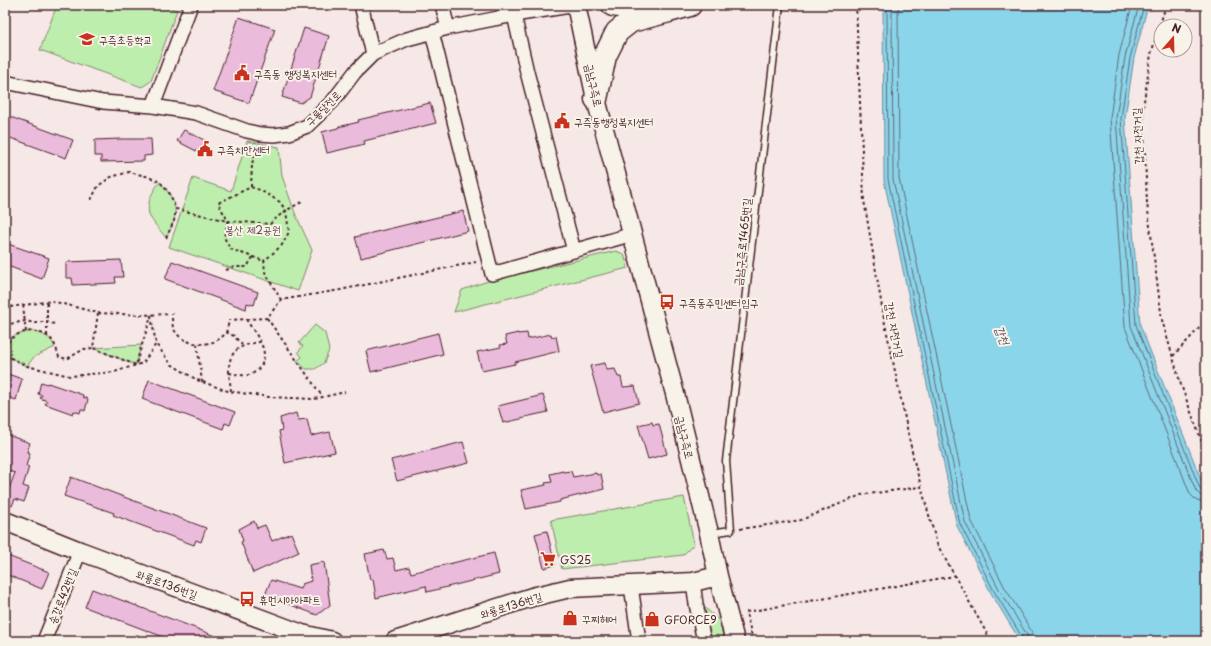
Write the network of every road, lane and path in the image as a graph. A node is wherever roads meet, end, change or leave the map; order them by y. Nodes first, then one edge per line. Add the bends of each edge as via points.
1 (191, 5) edge
2 (361, 5) edge
3 (442, 5) edge
4 (576, 5) edge
5 (613, 5) edge
6 (690, 5) edge
7 (780, 5) edge
8 (856, 5) edge
9 (1166, 5) edge
10 (669, 11) junction
11 (514, 15) junction
12 (448, 28) junction
13 (432, 32) junction
14 (373, 54) junction
15 (5, 82) edge
16 (596, 99) junction
17 (153, 106) junction
18 (260, 134) junction
19 (251, 187) junction
20 (91, 200) dead end
21 (304, 201) dead end
22 (176, 209) junction
23 (286, 211) junction
24 (228, 221) junction
25 (633, 234) junction
26 (166, 238) dead end
27 (574, 251) junction
28 (253, 257) junction
29 (264, 261) junction
30 (480, 261) dead end
31 (226, 270) dead end
32 (281, 300) junction
33 (47, 302) junction
34 (5, 304) edge
35 (23, 305) junction
36 (98, 313) junction
37 (151, 314) junction
38 (267, 318) junction
39 (246, 319) junction
40 (47, 320) junction
41 (25, 321) junction
42 (1206, 321) edge
43 (54, 324) dead end
44 (5, 325) edge
45 (26, 332) junction
46 (226, 332) junction
47 (47, 336) junction
48 (260, 342) junction
49 (156, 344) junction
50 (197, 344) junction
51 (244, 346) junction
52 (5, 348) edge
53 (93, 348) junction
54 (5, 355) edge
55 (1173, 356) junction
56 (136, 365) junction
57 (229, 373) junction
58 (202, 382) junction
59 (231, 391) junction
60 (344, 392) dead end
61 (322, 396) junction
62 (1206, 453) edge
63 (920, 487) junction
64 (5, 521) edge
65 (731, 530) junction
66 (709, 534) junction
67 (80, 551) junction
68 (718, 576) junction
69 (954, 576) junction
70 (693, 582) junction
71 (631, 586) junction
72 (636, 640) edge
73 (44, 641) edge
74 (332, 641) edge
75 (395, 641) edge
76 (704, 641) edge
77 (735, 641) edge
78 (753, 641) edge
79 (991, 641) edge

1 - 17 street
2 - 14 street
3 - 12 street
4 - 11 street, 구룡달전로
4 - 16 main road, 금남구즉로
5 - 10 highway
6 - 10 highway
7 - 65 lane, 금남구즉로1465번길 via 726,461
8 - 63 path, 갑천 자전거길 via 864,200 884,319
9 - 55 path, 갑천 자전거길 via 1152,54 1143,108 1147,203 1162,320
10 - 16 highway via 631,21 617,32 605,56
11 - 12 street, 구룡달전로
11 - 27 street
12 - 13 street, 구룡달전로
13 - 14 street, 구룡달전로 via 407,39
13 - 27 street via 492,274
14 - 18 street, 구룡달전로 via 355,72 333,101 307,126 289,133
15 - 17 street, 구룡달전로 via 104,102
16 - 25 main road, 금남구즉로
17 - 18 street, 구룡달전로 via 196,113
18 - 19 path via 252,164
19 - 23 path via 280,202
19 - 24 path via 218,203
20 - 22 path via 98,186 112,177 129,172 160,182 170,194
21 - 23 path
22 - 24 path
22 - 26 path via 174,221
23 - 24 path via 270,224
23 - 29 path via 289,232 282,245
24 - 28 path via 224,237 230,249
25 - 27 street
25 - 66 main road, 금남구즉로
28 - 29 path
28 - 31 path via 247,267
29 - 32 path via 265,272
30 - 32 path
32 - 38 path
33 - 35 path
33 - 36 path via 52,301
33 - 40 path
34 - 35 path via 10,307
35 - 41 path
36 - 37 path
36 - 53 path
37 - 49 path
37 - 50 path via 172,314 173,328 182,339
37 - 56 path
38 - 39 path
38 - 61 path
39 - 46 path via 229,320
39 - 48 path
40 - 41 path via 36,323
40 - 43 path
40 - 47 path
41 - 44 path
41 - 45 path
42 - 55 path
45 - 47 path via 32,331
45 - 52 path via 16,335
46 - 50 path via 216,342
46 - 51 path
47 - 53 path via 52,340 59,356 67,359 84,349
48 - 51 path
48 - 57 path via 265,355 264,362 254,374 246,376
49 - 56 path via 143,363
49 - 58 path via 171,364
50 - 58 path
51 - 57 path via 239,347 232,355
53 - 56 path
54 - 56 path via 26,366 70,376 114,372
55 - 62 path, 갑천 자전거길
57 - 59 path
58 - 59 path
59 - 61 path via 269,397 314,399
60 - 61 path
63 - 65 path via 861,495 801,520
63 - 69 path, 갑천 자전거길 via 937,544
64 - 67 main road, 와룡로136번길
65 - 66 lane
66 - 68 main road, 금남구즉로
67 - 73 street, 송강로42번길
67 - 74 main road, 와룡로136번길 via 302,634
68 - 70 main road, 와룡로136번길
68 - 77 main road, 금남구즉로
69 - 78 path via 746,612
69 - 79 path, 갑천 자전거길
70 - 71 main road, 와룡로136번길
70 - 76 street
71 - 72 street
71 - 75 main road, 와룡로136번길 via 570,588 532,597

